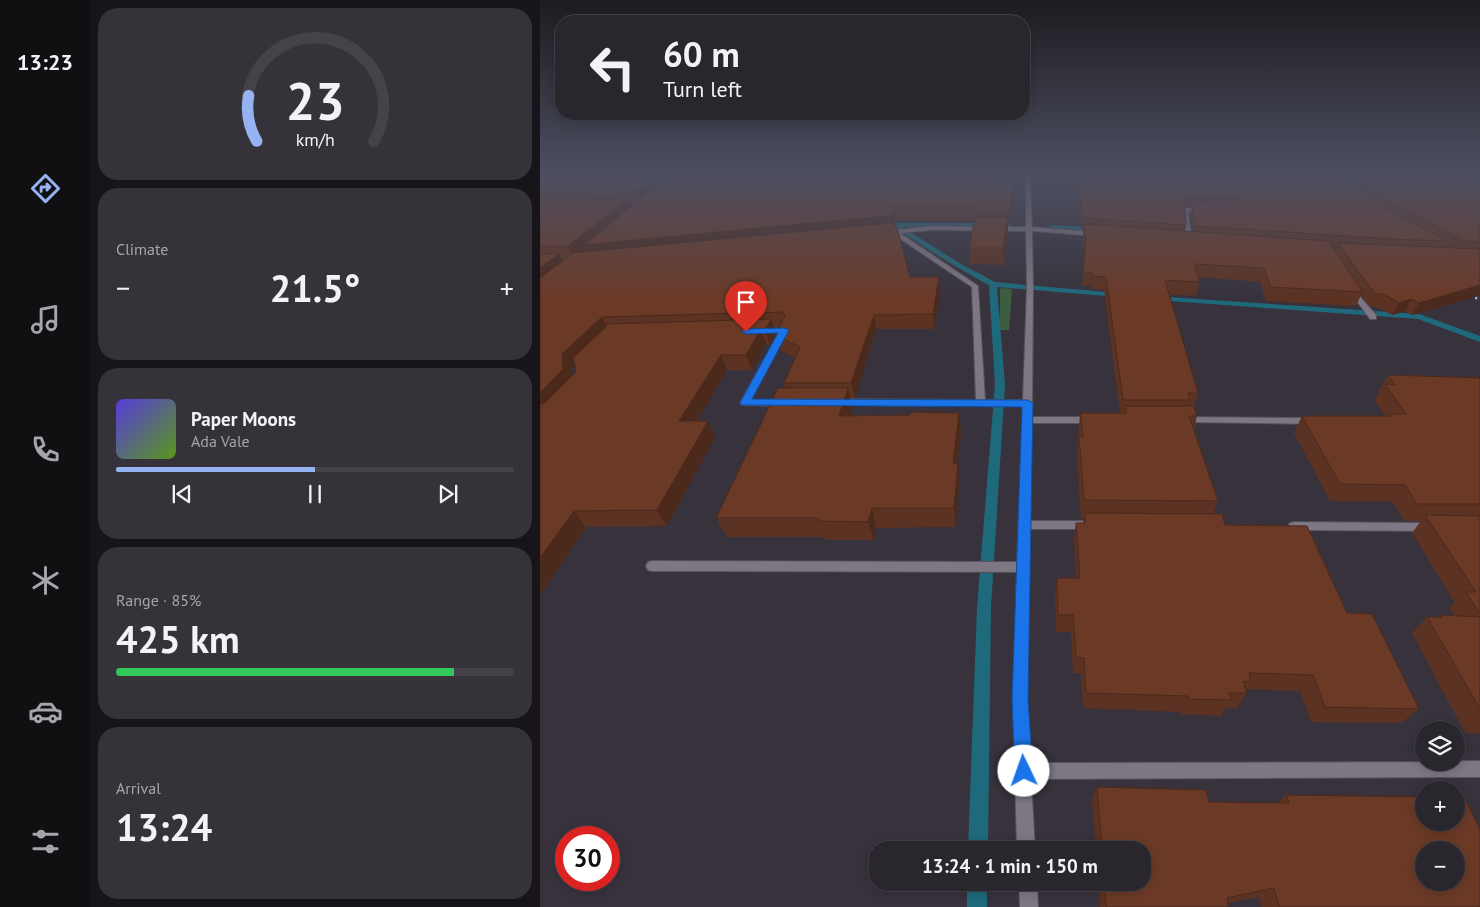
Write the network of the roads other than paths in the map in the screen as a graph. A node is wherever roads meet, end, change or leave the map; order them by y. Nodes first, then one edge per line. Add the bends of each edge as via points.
1 (1030, 215) edge
2 (1186, 215) edge
3 (1030, 229) junction
4 (897, 232) junction
5 (874, 234) edge
6 (1100, 234) edge
7 (1189, 237) junction
8 (1179, 240) edge
9 (1199, 241) edge
10 (1347, 283) edge
11 (1371, 314) dead end
12 (756, 331) edge
13 (824, 402) edge
14 (985, 402) junction
15 (794, 403) edge
16 (1028, 403) junction
17 (1028, 420) junction
18 (1097, 420) edge
19 (1177, 420) edge
20 (1327, 421) edge
21 (1025, 525) junction
22 (1104, 525) edge
23 (1282, 526) edge
24 (1440, 527) edge
25 (652, 566) dead end
26 (1024, 568) junction
27 (1480, 769) edge
28 (1024, 771) junction
29 (1026, 841) edge
30 (1028, 891) edge
31 (1028, 907) edge

1 - 3 street
2 - 7 street
3 - 4 street via 916,229
3 - 6 street
3 - 16 street
4 - 5 street
4 - 14 street via 976,286
7 - 8 street
7 - 9 street
10 - 11 street
12 - 15 street via 784,330 745,403
13 - 14 street
14 - 16 street
16 - 17 street
17 - 18 street
17 - 21 street
19 - 20 street
21 - 22 street
21 - 26 street
23 - 24 street
25 - 26 street
26 - 28 street via 1020,700
27 - 28 street
28 - 29 street
30 - 31 street

